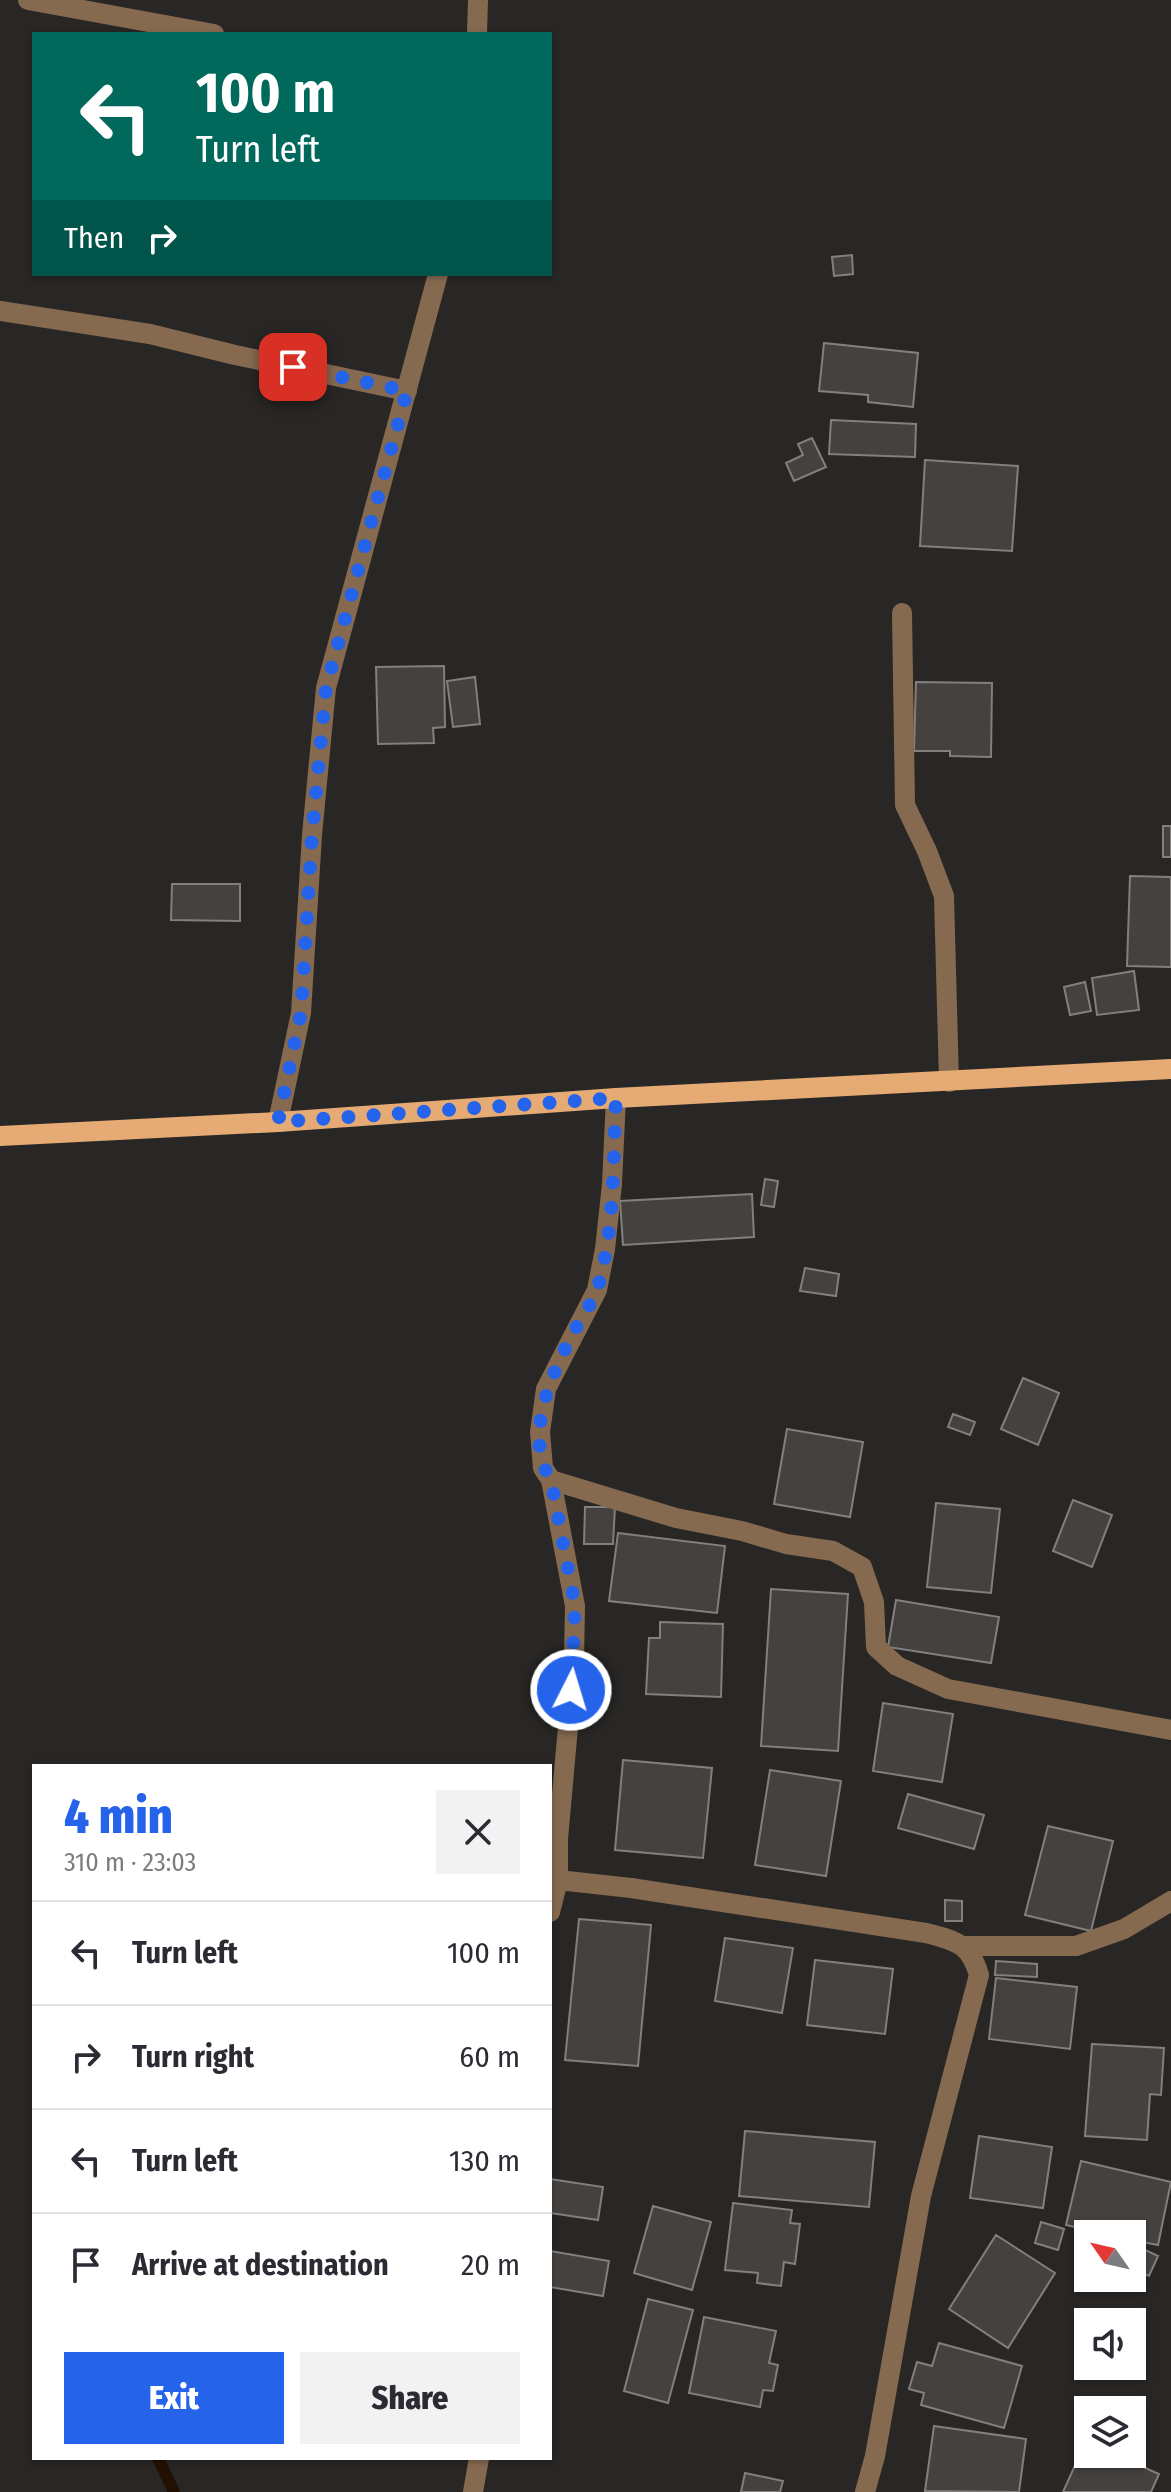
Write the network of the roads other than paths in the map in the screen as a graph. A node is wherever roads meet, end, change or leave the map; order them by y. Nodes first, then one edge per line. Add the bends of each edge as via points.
1 (28, 0) edge
2 (478, 0) edge
3 (203, 32) edge
4 (477, 32) edge
5 (437, 276) edge
6 (0, 311) edge
7 (407, 391) junction
8 (902, 613) dead end
9 (1171, 1069) edge
10 (949, 1082) junction
11 (616, 1098) junction
12 (278, 1122) junction
13 (0, 1136) edge
14 (551, 1480) junction
15 (1171, 1730) edge
16 (558, 1880) junction
17 (1171, 1901) edge
18 (552, 1904) edge
19 (963, 1946) junction
20 (479, 2460) edge
21 (473, 2492) edge
22 (865, 2492) edge

1 - 3 street
2 - 4 street
5 - 7 street
6 - 7 street via 150,334
7 - 12 street via 326,688 301,1013
8 - 10 street via 905,805 944,896
9 - 10 main road
10 - 11 main road
11 - 12 main road
11 - 14 street via 612,1184 597,1290 546,1389 540,1432 543,1468
12 - 13 main road
14 - 15 street via 676,1518 833,1551 862,1567 874,1602 876,1647 897,1666 948,1689
14 - 16 street via 575,1606
16 - 18 street
16 - 19 street via 926,1933
17 - 19 street via 1124,1929 1076,1946
19 - 22 street via 974,1957 979,1975 921,2196
20 - 21 street

